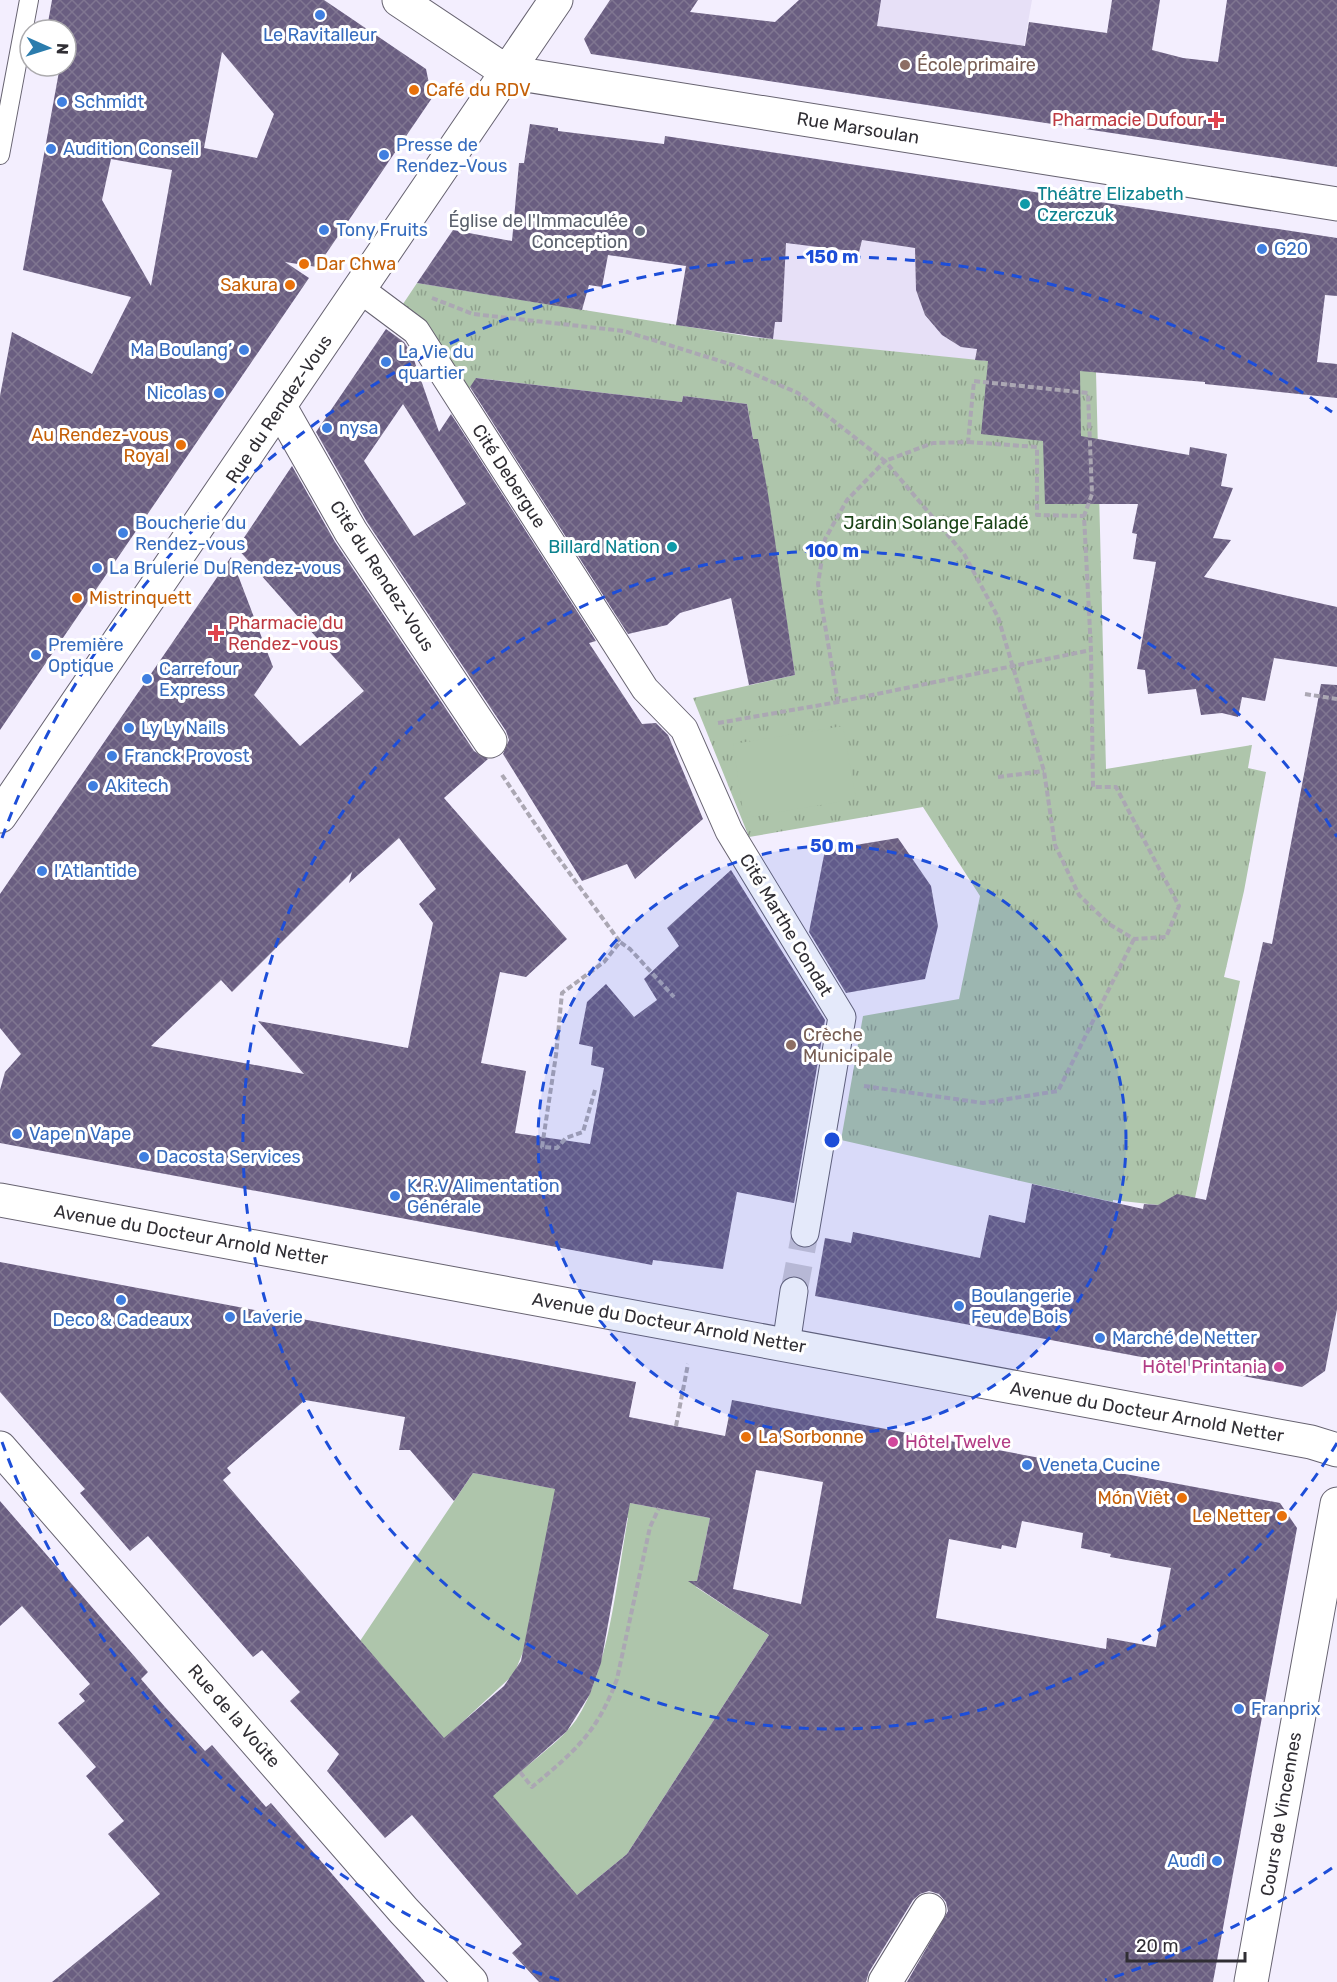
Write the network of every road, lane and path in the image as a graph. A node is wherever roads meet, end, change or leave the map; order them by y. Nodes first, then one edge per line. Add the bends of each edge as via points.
1 (29, 0) edge
2 (399, 0) edge
3 (556, 0) edge
4 (507, 72) junction
5 (0, 154) edge
6 (1337, 204) edge
7 (361, 290) junction
8 (423, 294) dead end
9 (280, 407) junction
10 (968, 442) junction
11 (885, 461) junction
12 (1084, 516) junction
13 (1091, 650) junction
14 (1015, 667) junction
15 (1305, 694) dead end
16 (1337, 699) edge
17 (838, 702) junction
18 (684, 729) junction
19 (490, 741) joint
20 (1044, 771) junction
21 (999, 777) dead end
22 (0, 816) edge
23 (729, 831) joint
24 (1134, 939) junction
25 (620, 942) junction
26 (674, 997) dead end
27 (831, 1082) junction
28 (595, 1090) dead end
29 (0, 1200) edge
30 (805, 1233) tunnel mouth
31 (794, 1291) tunnel mouth
32 (695, 1328) junction
33 (786, 1345) junction
34 (676, 1426) dead end
35 (0, 1448) edge
36 (1337, 1450) edge
37 (1337, 1504) edge
38 (659, 1509) dead end
39 (520, 1772) dead end
40 (929, 1910) dead end
41 (471, 1982) edge
42 (885, 1982) edge
43 (1251, 1982) edge

1 - 5 lane
2 - 4 street, Rue Marsoulan
3 - 4 street, Rue du Rendez-Vous
4 - 6 street, Rue Marsoulan
4 - 7 street, Rue du Rendez-Vous
7 - 9 street, Rue du Rendez-Vous
7 - 18 street, Cité Debergue via 416,330 645,689
8 - 11 path via 472,314 624,332 733,365 798,393
9 - 19 street, Cité du Rendez-Vous via 351,532
9 - 22 street, Rue du Rendez-Vous
10 - 11 path via 933,443
10 - 12 path via 1037,447 1036,514
10 - 12 path via 974,381 1088,393 1092,494
11 - 14 path via 964,554 998,617
11 - 17 path via 847,500 825,539 818,584
12 - 13 path
13 - 14 path
13 - 24 path via 1093,787 1116,787 1179,906 1166,937
14 - 17 path
14 - 20 path
15 - 16 path
17 - 18 path
18 - 23 street, Cité Debergue
19 - 25 path via 492,759
20 - 21 path
20 - 24 path via 1055,845 1079,895 1109,924
23 - 27 street, Cité Marthe Condat via 842,1017
24 - 27 path via 1058,1091 983,1103
25 - 26 path
25 - 28 path via 604,962 561,993 542,1147 557,1148 566,1138 583,1132
27 - 30 street, Cité Marthe Condat
29 - 32 street, Avenue du Docteur Arnold Netter
31 - 33 street
32 - 33 street, Avenue du Docteur Arnold Netter
32 - 34 path
33 - 36 street, Avenue du Docteur Arnold Netter
35 - 41 street, Rue de la Voûte via 404,1911
37 - 43 street, Cours de Vincennes
38 - 39 path via 650,1527 617,1679 608,1703 580,1746 532,1787
40 - 42 street

